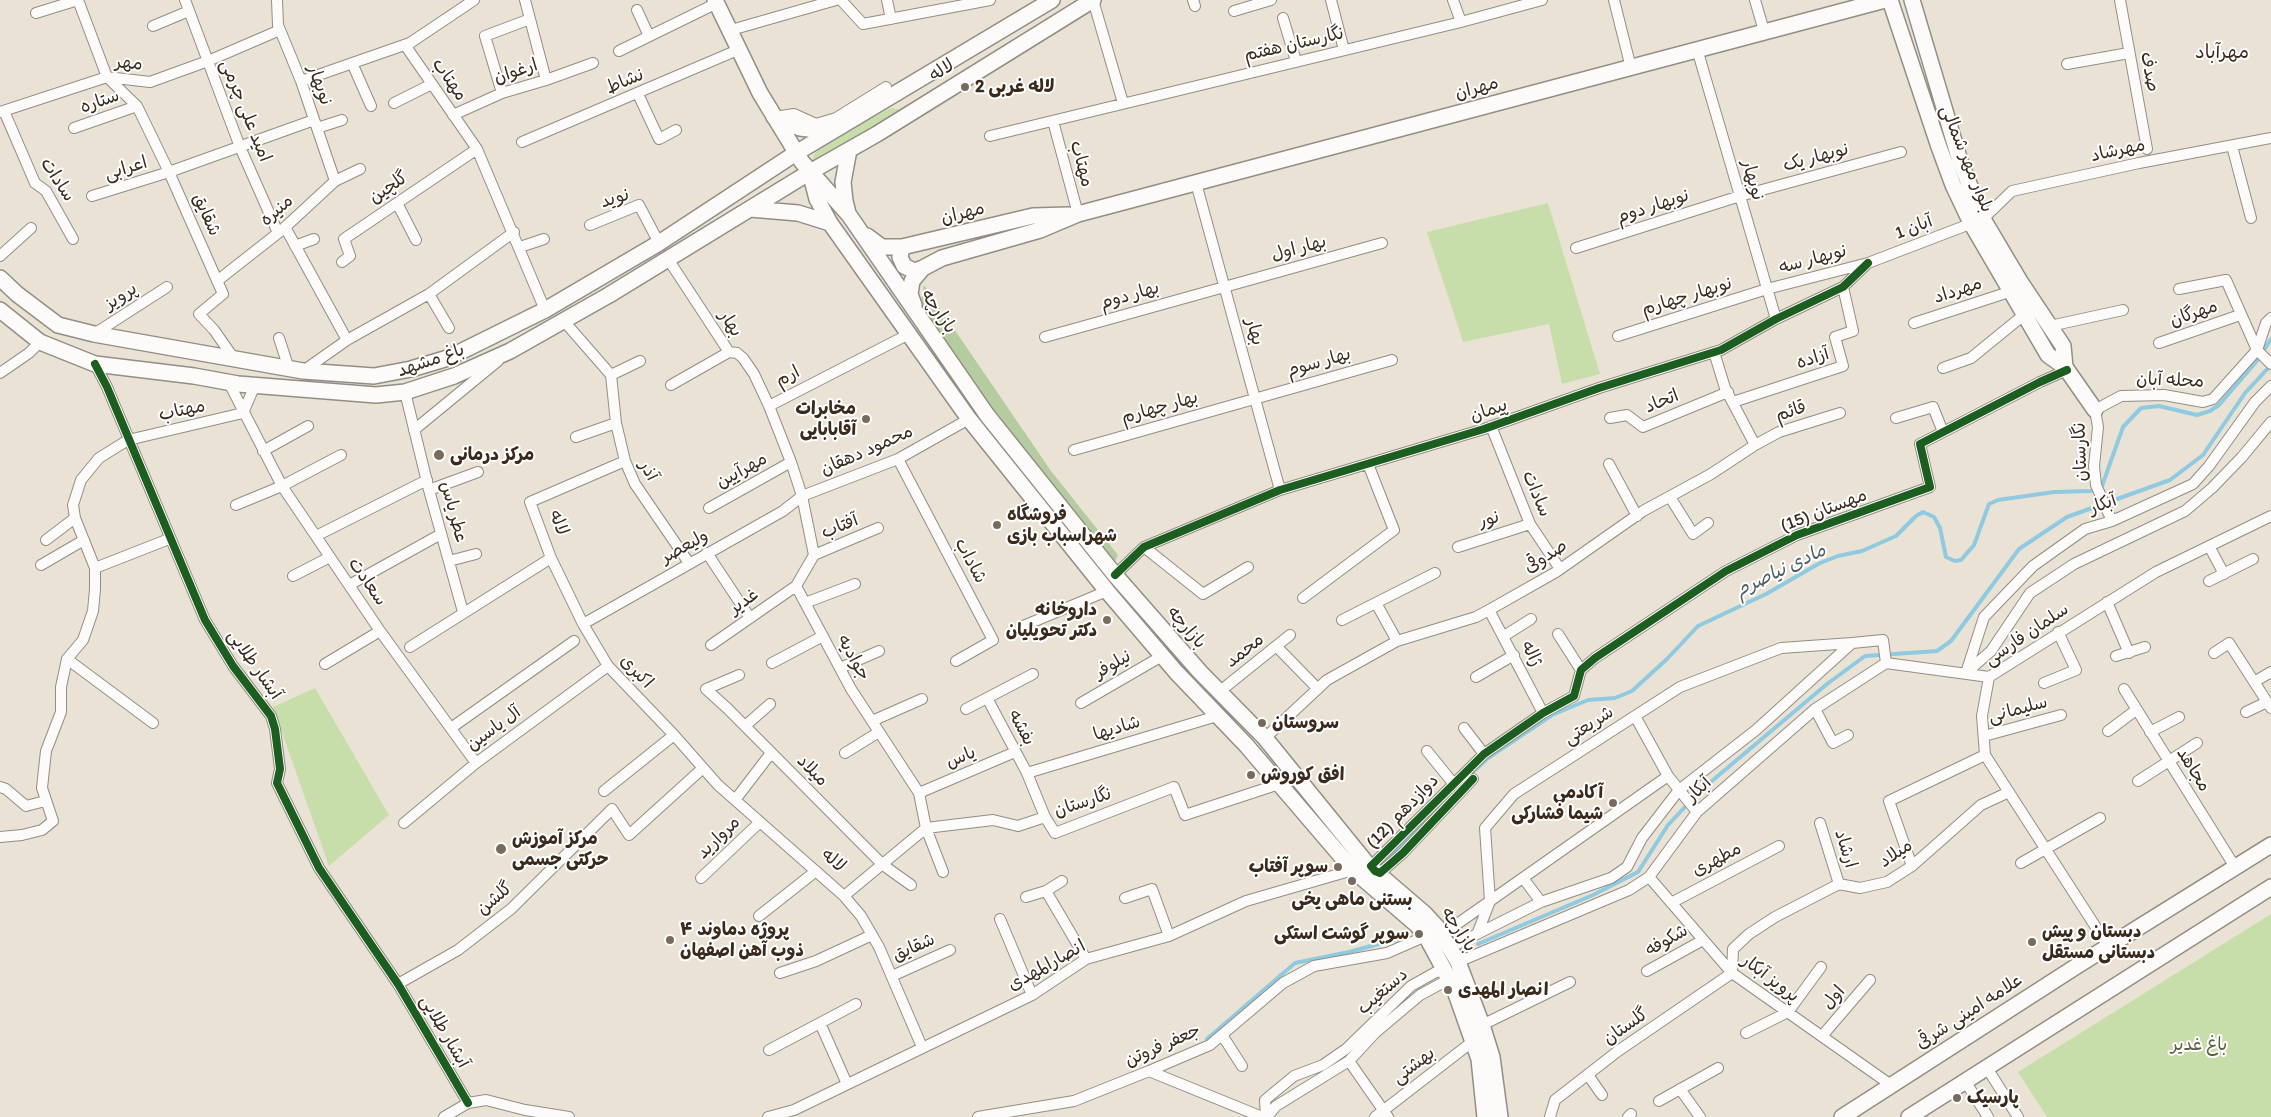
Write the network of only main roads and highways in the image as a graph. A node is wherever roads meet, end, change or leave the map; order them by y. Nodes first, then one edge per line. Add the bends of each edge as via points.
1 (1051, 0) edge
2 (1093, 0) edge
3 (1885, 0) edge
4 (1890, 0) edge
5 (1912, 0) edge
6 (716, 2) edge
7 (892, 89) junction
8 (912, 112) junction
9 (774, 117) junction
10 (836, 129) junction
11 (849, 150) junction
12 (796, 152) junction
13 (810, 172) junction
14 (750, 208) junction
15 (849, 214) junction
16 (1078, 214) junction
17 (1977, 221) junction
18 (830, 223) junction
19 (862, 233) junction
20 (902, 248) junction
21 (923, 268) junction
22 (0, 278) edge
23 (0, 310) edge
24 (916, 312) junction
25 (162, 346) junction
26 (198, 353) junction
27 (448, 358) junction
28 (2066, 369) junction
29 (158, 372) junction
30 (194, 376) junction
31 (454, 376) junction
32 (2095, 410) road end
33 (1170, 638) junction
34 (1160, 653) junction
35 (1190, 660) junction
36 (1176, 672) junction
37 (2271, 845) edge
38 (2271, 887) edge
39 (1433, 934) junction
40 (1452, 967) junction
41 (1485, 1117) edge
42 (1500, 1117) edge
43 (1842, 1117) edge
44 (1909, 1117) edge

1 - 7 main road, لاله
2 - 8 main road, لاله
3 - 16 main road, مهران
4 - 17 main road, بلوار مهر شمالی via 1953,185
5 - 17 main road, بلوار مهر شمالی
6 - 9 main road, بازارچه
7 - 8 main road
7 - 10 main road, لاله
8 - 11 main road, لاله
9 - 10 main road via 800,128
9 - 12 main road, بازارچه
10 - 12 main road, لاله
11 - 13 main road, لاله
11 - 15 main road via 844,182
12 - 13 main road, بازارچه
12 - 27 main road, باغ مشهد via 659,243 545,310
13 - 14 main road, باغ مشهد
13 - 15 main road, بازارچه
13 - 18 main road, بازارچه via 817,199
14 - 18 main road via 798,213
14 - 31 main road, باغ مشهد via 510,351
15 - 19 main road, بازارچه
16 - 20 main road, مهران via 1033,216
16 - 21 main road, مهران via 1040,230 942,258
17 - 28 main road, بلوار مهر شمالی via 2048,356
17 - 28 main road, بلوار مهر شمالی via 2063,346
18 - 34 main road, بازارچه via 969,419
19 - 20 main road, مهران via 882,247
19 - 24 main road, بازارچه
20 - 21 main road via 900,257 904,266 914,271
21 - 24 main road via 912,280 910,294
22 - 25 main road, باغ مشهد via 58,325
23 - 29 main road, باغ مشهد via 40,342 95,364
24 - 33 main road, بازارچه via 987,415 1115,575
25 - 26 main road, باغ مشهد
25 - 29 main road via 167,355 166,365
26 - 27 main road, باغ مشهد via 296,370 374,376
26 - 30 main road via 185,363
27 - 31 main road
28 - 32 main road, بلوار مهر شمالی
29 - 30 main road, باغ مشهد
30 - 31 main road, باغ مشهد via 229,383 376,395 406,392
33 - 34 main road via 1170,648
33 - 35 main road, بازارچه
34 - 36 main road, بازارچه
35 - 36 main road via 1178,660
35 - 39 main road, بازارچه via 1265,738 1375,871 1425,914
36 - 39 main road, بازارچه via 1246,745 1353,870 1417,925
37 - 43 main road, علامه امینی شرقی
38 - 44 main road
39 - 40 main road, بازارچه
39 - 40 main road, بازارچه via 1451,947
40 - 41 main road, بازارچه via 1479,1059
40 - 42 main road, بازارچه via 1482,1025 1492,1057

